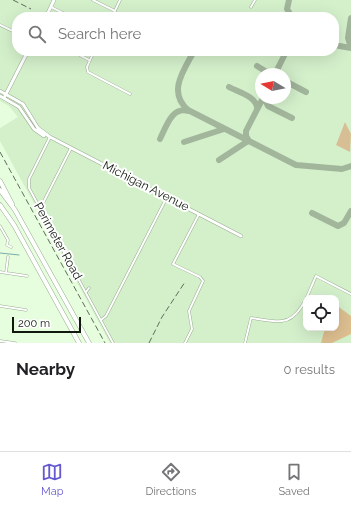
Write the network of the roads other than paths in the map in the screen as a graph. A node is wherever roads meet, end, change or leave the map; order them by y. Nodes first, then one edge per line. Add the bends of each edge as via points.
1 (54, 0) edge
2 (93, 0) edge
3 (120, 0) edge
4 (255, 0) edge
5 (51, 7) junction
6 (251, 7) dead end
7 (115, 11) joint
8 (48, 12) edge
9 (61, 12) edge
10 (0, 24) edge
11 (12, 30) edge
12 (25, 56) edge
13 (82, 56) edge
14 (92, 56) edge
15 (90, 60) junction
16 (0, 91) edge
17 (130, 94) dead end
18 (0, 96) edge
19 (5, 96) junction
20 (50, 137) junction
21 (71, 148) junction
22 (0, 181) edge
23 (0, 190) edge
24 (167, 197) junction
25 (0, 205) edge
26 (39, 207) junction
27 (15, 210) junction
28 (199, 214) junction
29 (0, 226) edge
30 (241, 236) dead end
31 (11, 247) dead end
32 (8, 257) dead end
33 (0, 272) edge
34 (6, 273) junction
35 (27, 276) dead end
36 (90, 288) dead end
37 (86, 292) junction
38 (351, 294) edge
39 (0, 306) edge
40 (26, 310) dead end
41 (101, 320) junction
42 (0, 341) edge
43 (15, 343) edge
44 (79, 343) edge
45 (89, 343) edge
46 (113, 343) edge
47 (185, 343) edge
48 (245, 343) edge

1 - 5 street
2 - 7 street
3 - 7 street
4 - 6 street
5 - 8 street
5 - 9 street
10 - 11 street
12 - 19 street
13 - 15 street
14 - 15 street
15 - 17 street via 86,67 88,72
16 - 19 street, Michigan Avenue
18 - 19 street, Michigan Avenue
19 - 20 street, Michigan Avenue via 26,107 38,128
20 - 21 street, Michigan Avenue
20 - 26 street, Perimeter Road via 28,183
21 - 24 street, Michigan Avenue
21 - 26 street via 43,204
22 - 27 highway
23 - 27 highway
24 - 28 street, Michigan Avenue
24 - 41 street via 106,316
25 - 44 highway via 14,225
26 - 37 street, Perimeter Road
27 - 45 highway
28 - 30 street, Michigan Avenue
28 - 47 street via 173,264 200,277 203,284 189,311 192,329
29 - 31 street via 8,240 7,245
32 - 34 street
33 - 34 street
34 - 35 street
36 - 37 street
37 - 41 street, Perimeter Road
38 - 48 street via 316,276 294,316 280,321 251,318
39 - 40 street
41 - 46 street, Perimeter Road
42 - 43 street

